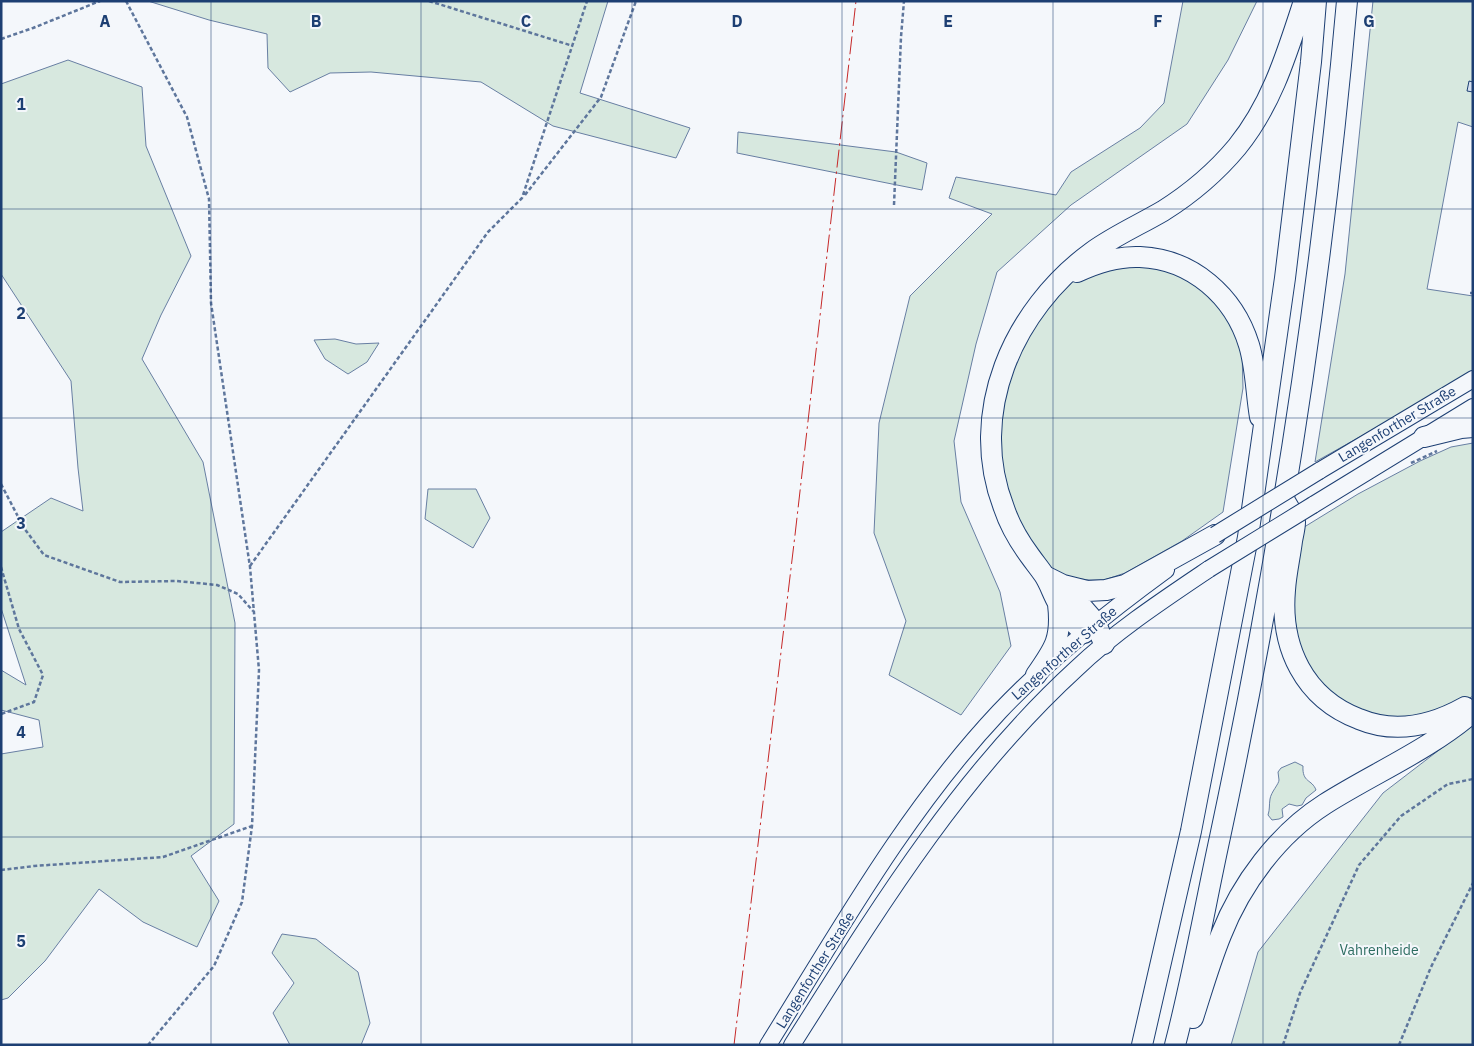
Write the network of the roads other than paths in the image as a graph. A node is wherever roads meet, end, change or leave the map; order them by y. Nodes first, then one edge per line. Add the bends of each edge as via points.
1 (1304, 1) edge
2 (1316, 1) edge
3 (1347, 1) edge
4 (1063, 278) junction
5 (1473, 379) edge
6 (1473, 408) edge
7 (1473, 427) edge
8 (1424, 437) junction
9 (1263, 439) junction
10 (1284, 500) junction
11 (1215, 535) junction
12 (1061, 594) junction
13 (1090, 628) junction
14 (1104, 644) junction
15 (1036, 675) junction
16 (1473, 703) edge
17 (1473, 712) edge
18 (1176, 1041) edge
19 (768, 1045) edge
20 (792, 1045) edge
21 (1142, 1045) edge

1 - 4 highway via 1270,97 1237,147 1191,191 1091,252
2 - 9 highway
3 - 10 highway via 1321,241
4 - 9 highway via 1092,265 1139,257 1180,266 1213,286 1229,304 1249,346
4 - 12 highway via 1028,318 1016,339 994,398 991,427 996,483 1004,508 1017,537
5 - 11 main road, Langenforther Straße, bridge
6 - 8 main road, Langenforther Straße
7 - 8 highway
8 - 14 main road, Langenforther Straße, bridge via 1209,569
9 - 21 highway via 1248,537 1192,831
10 - 16 highway via 1295,521 1285,590 1285,621 1296,663 1317,693 1347,715 1366,722 1404,728 1442,719
10 - 18 highway via 1238,753
11 - 12 highway via 1125,585
11 - 13 main road, Langenforther Straße
12 - 13 highway
12 - 15 highway via 1058,639
13 - 14 highway
13 - 15 main road, Langenforther Straße
14 - 20 main road, Langenforther Straße via 1015,729 957,798 898,880
15 - 19 main road, Langenforther Straße via 970,744 910,821
17 - 18 highway via 1448,732 1324,805 1300,823 1264,860 1234,906 1220,936 1193,1018

